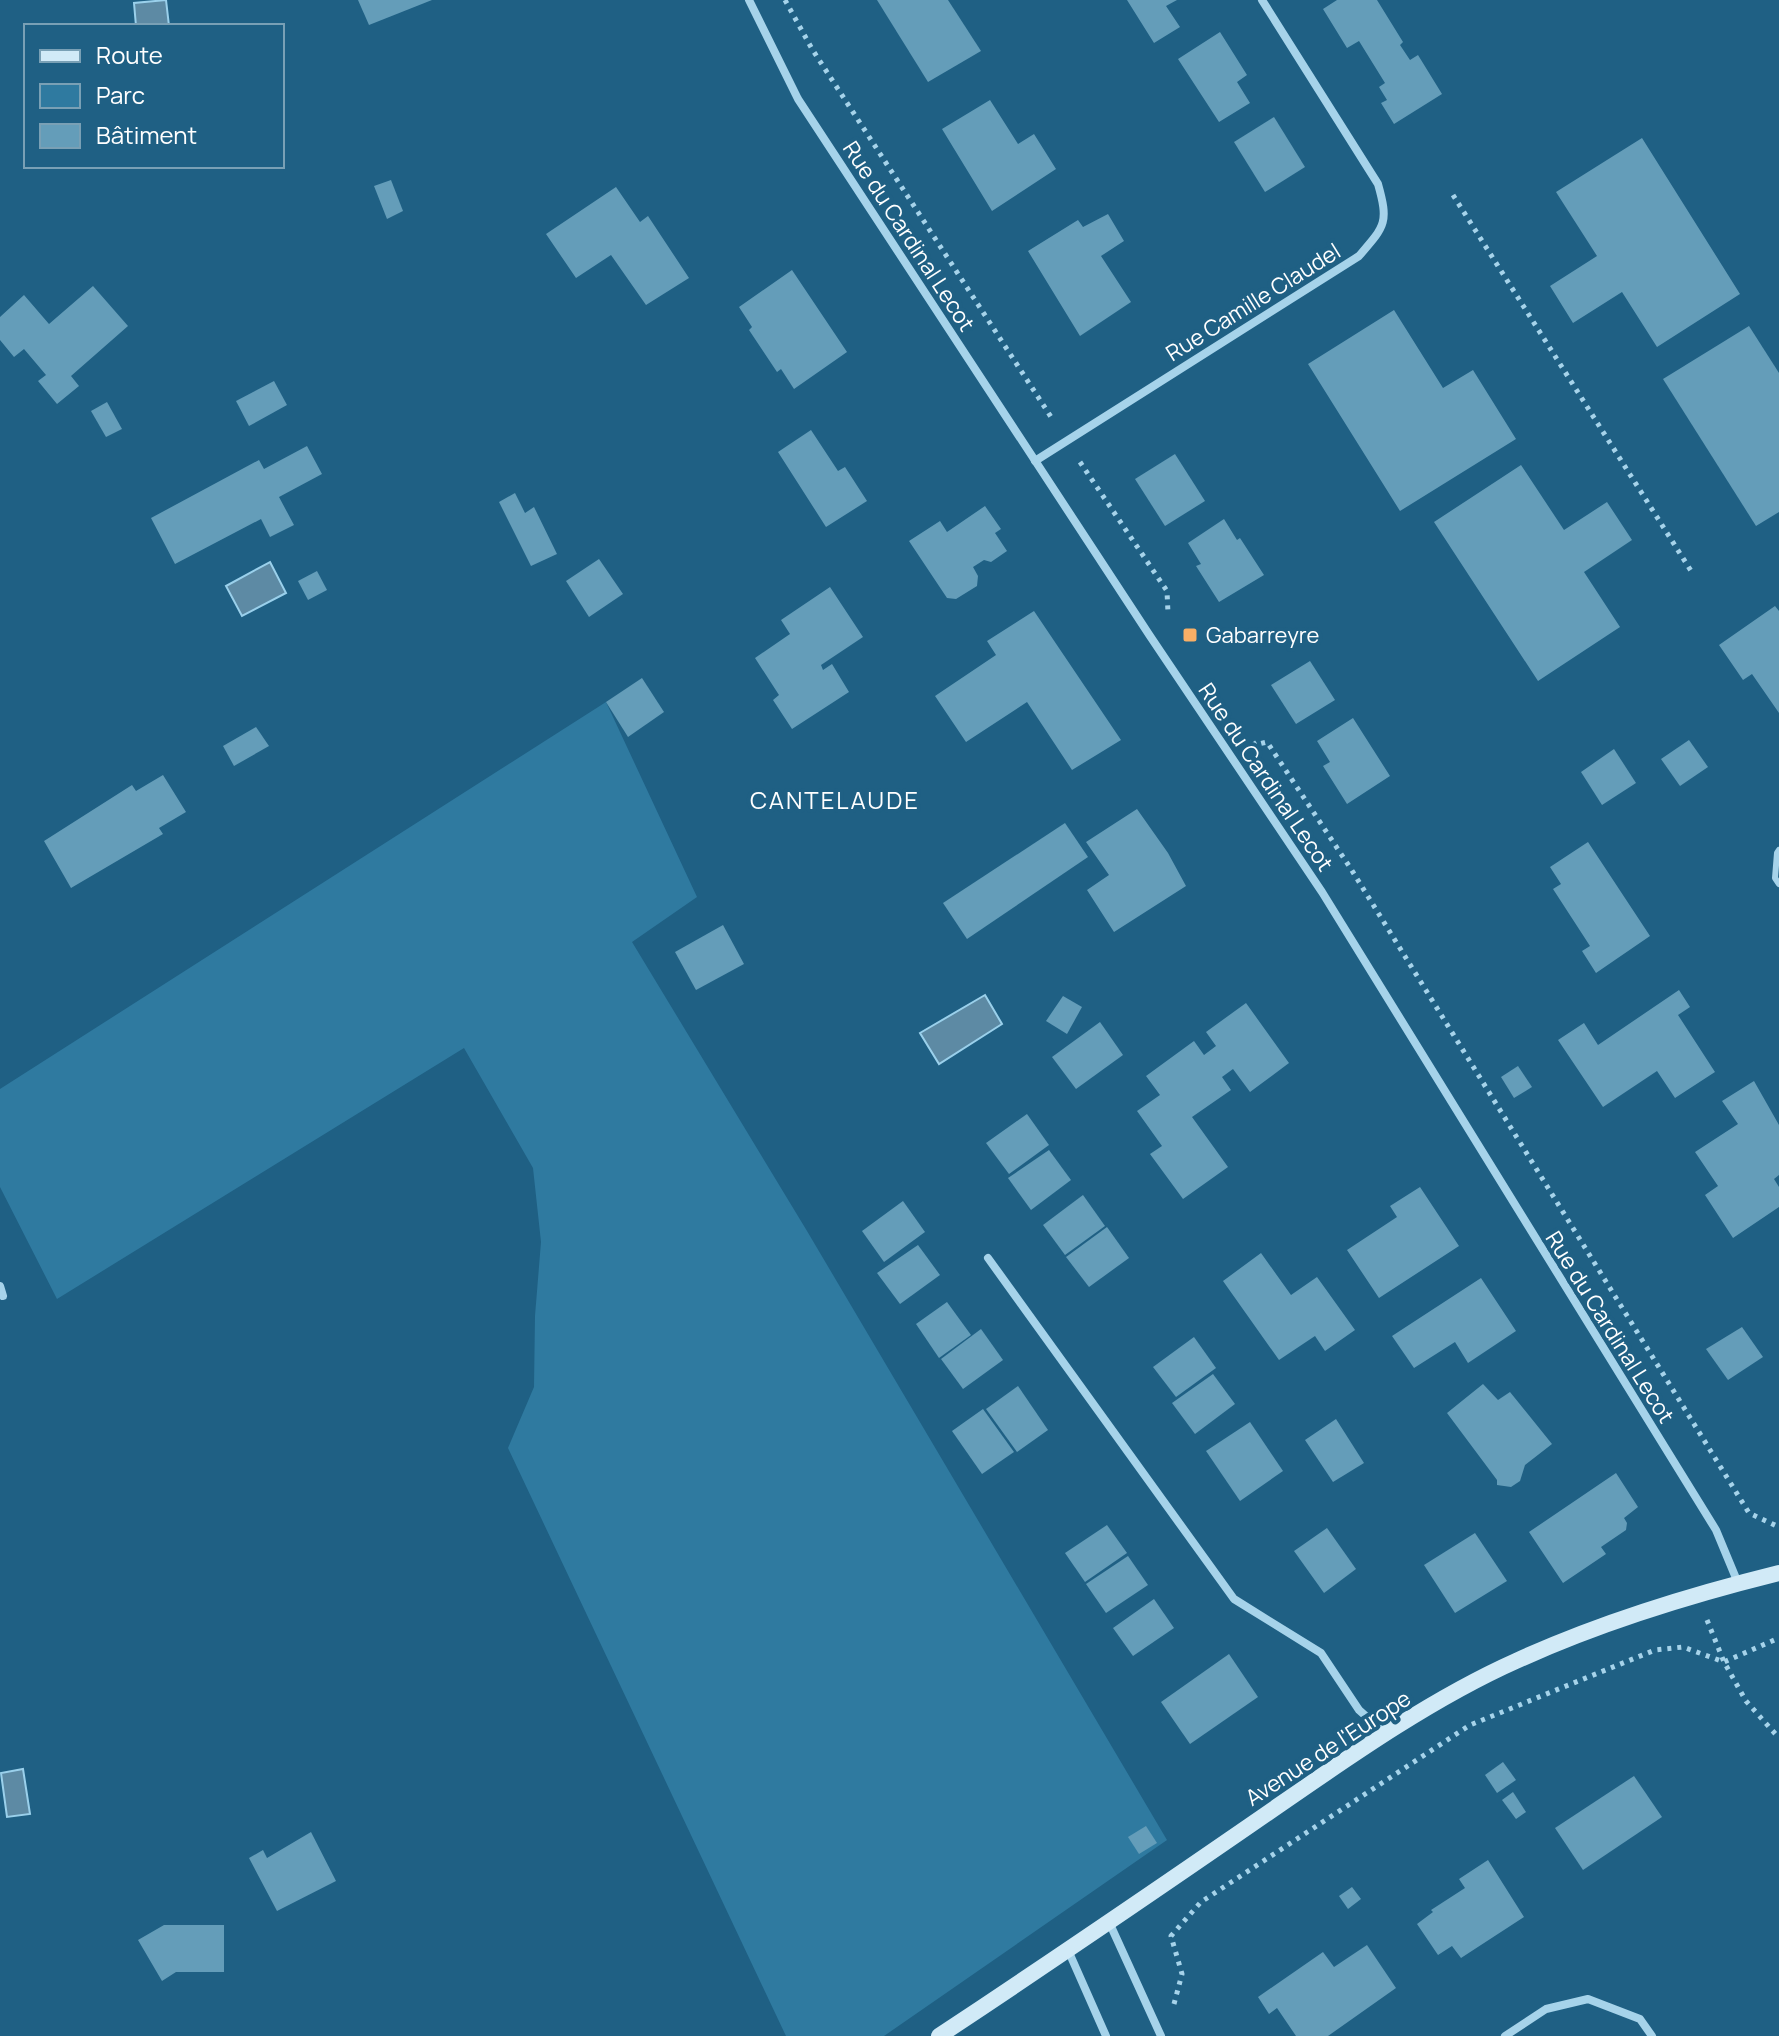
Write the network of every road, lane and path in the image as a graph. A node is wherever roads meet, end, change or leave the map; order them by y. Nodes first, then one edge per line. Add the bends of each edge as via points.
1 (749, 0) edge
2 (785, 0) edge
3 (1262, 0) edge
4 (1453, 195) dead end
5 (1066, 441) junction
6 (1035, 461) junction
7 (1693, 574) dead end
8 (1174, 623) dead end
9 (1247, 733) dead end
10 (1779, 850) edge
11 (1779, 884) edge
12 (988, 1258) dead end
13 (0, 1286) edge
14 (3, 1296) dead end
15 (1779, 1527) edge
16 (1779, 1573) edge
17 (1738, 1583) junction
18 (1698, 1596) junction
19 (1779, 1638) edge
20 (1724, 1662) junction
21 (1387, 1735) junction
22 (1779, 1738) edge
23 (1109, 1922) junction
24 (1068, 1950) junction
25 (1174, 2005) dead end
26 (939, 2036) edge
27 (1106, 2036) edge
28 (1161, 2036) edge
29 (1505, 2036) edge
30 (1652, 2036) edge

1 - 6 street, Rue du Cardinal Lecot via 798,99
2 - 5 path
3 - 5 street, Rue Camille Claudel via 1378,184 1386,211 1380,232 1359,256
4 - 7 path
5 - 6 street, Rue Camille Claudel
5 - 8 path via 1167,591 1166,610
6 - 17 street, Rue du Cardinal Lecot via 1322,892 1716,1530
9 - 15 path via 1255,745 1267,742 1351,869 1749,1513
10 - 11 lane
12 - 21 street via 1234,1599 1321,1653 1359,1710
13 - 14 street
16 - 17 street, Avenue de l'Europe
17 - 18 street, Avenue de l'Europe
18 - 20 path
18 - 21 street, Avenue de l'Europe via 1516,1661
19 - 20 path
20 - 22 path via 1746,1701
20 - 25 path via 1683,1647 1655,1650 1470,1725 1201,1902 1171,1936 1182,1974
21 - 23 street, Avenue de l'Europe
23 - 24 street, Avenue de l'Europe
23 - 28 street
24 - 26 street, Avenue de l'Europe
24 - 27 street
29 - 30 street via 1546,2009 1588,1999 1640,2019

